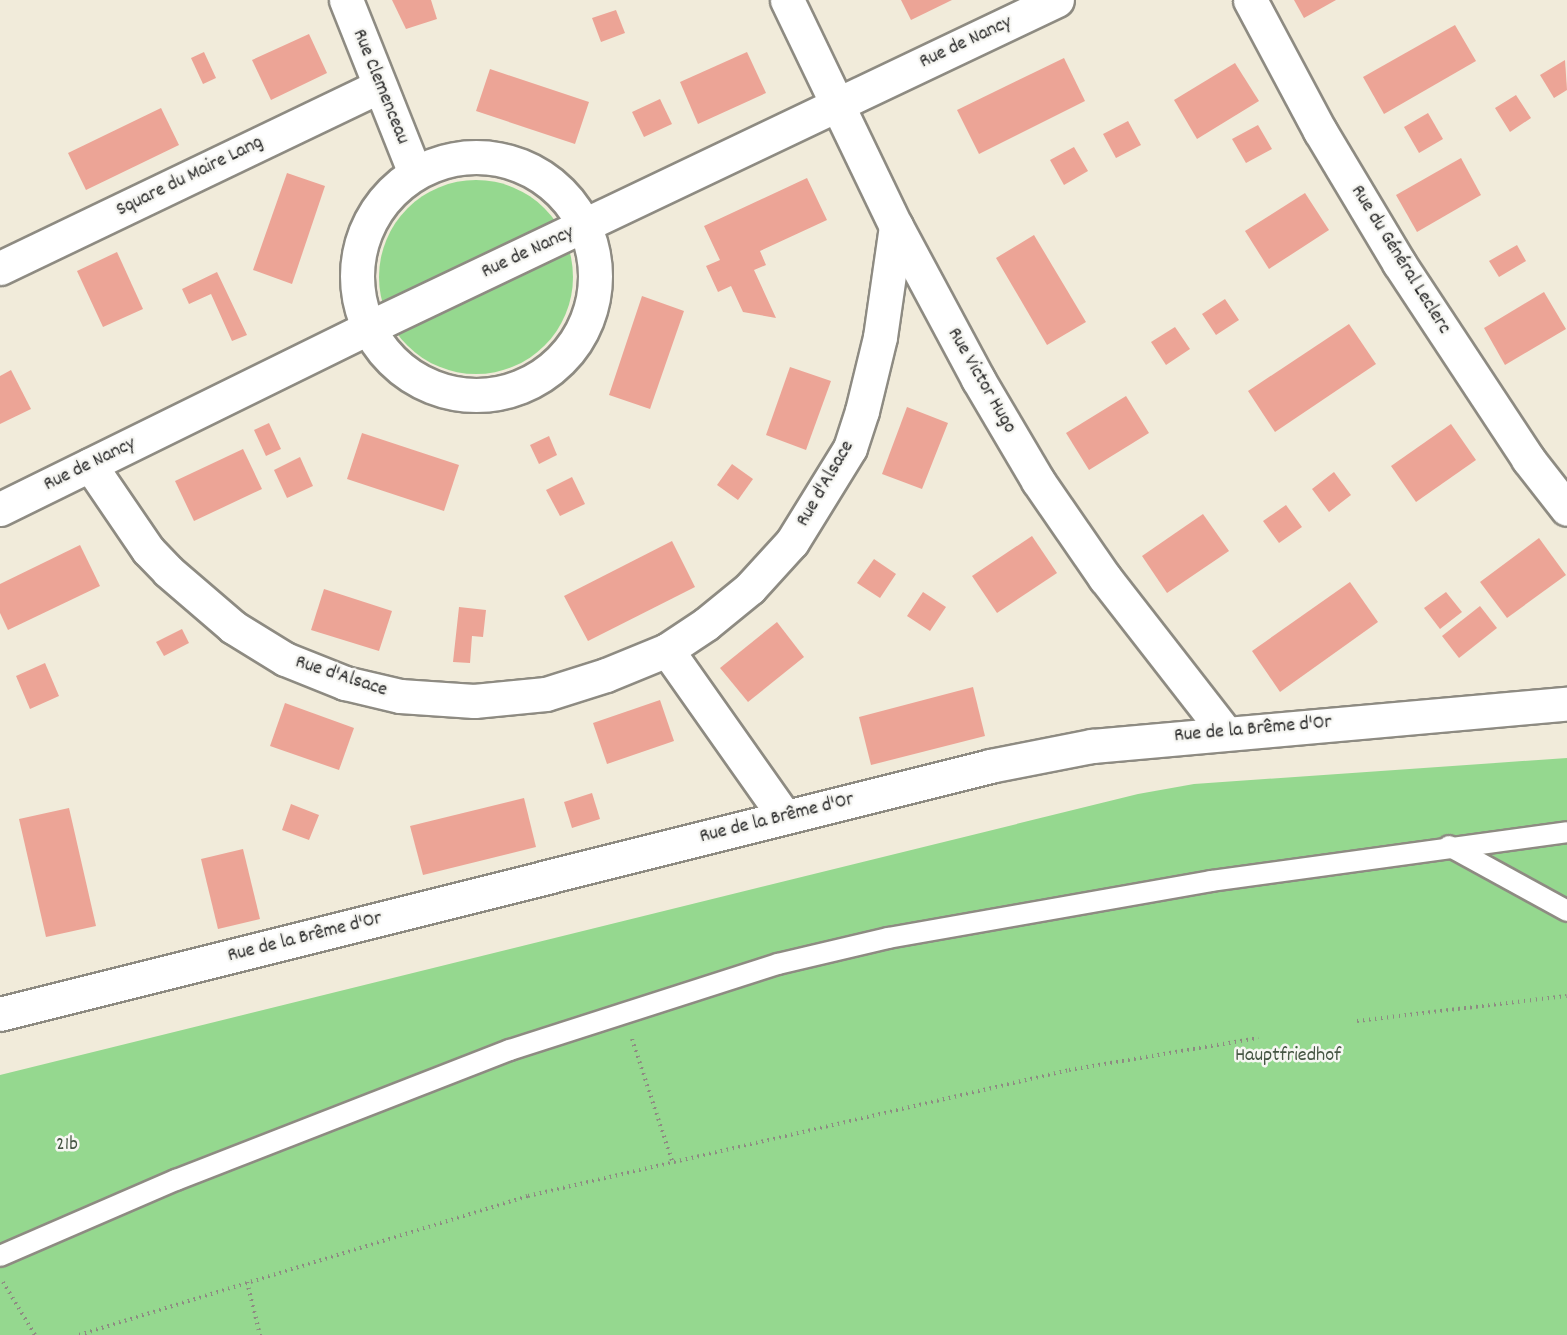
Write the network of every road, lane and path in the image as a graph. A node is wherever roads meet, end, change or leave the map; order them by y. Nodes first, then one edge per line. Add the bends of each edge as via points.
1 (346, 0) edge
2 (787, 0) edge
3 (1057, 0) edge
4 (1250, 0) edge
5 (380, 86) junction
6 (834, 104) junction
7 (415, 173) junction
8 (585, 226) junction
9 (896, 226) junction
10 (0, 268) edge
11 (368, 328) junction
12 (90, 465) junction
13 (0, 509) edge
14 (1567, 509) edge
15 (667, 650) junction
16 (1567, 704) edge
17 (1225, 732) junction
18 (784, 817) junction
19 (1567, 832) edge
20 (1449, 846) junction
21 (1567, 911) edge
22 (1567, 996) edge
23 (623, 1013) junction
24 (0, 1014) edge
25 (1357, 1021) dead end
26 (1258, 1038) dead end
27 (672, 1161) junction
28 (0, 1256) edge
29 (0, 1277) edge
30 (247, 1282) junction
31 (35, 1335) edge
32 (80, 1335) edge
33 (260, 1335) edge

1 - 5 street, Rue Clemenceau
2 - 6 street, Rue Victor Hugo
3 - 6 street, Rue de Nancy
4 - 14 street, Rue du Général Leclerc via 1320,131 1399,263 1528,459
5 - 7 street, Rue Clemenceau
5 - 10 street, Square du Maire Lang
6 - 8 street, Rue de Nancy
6 - 9 street, Rue Victor Hugo
7 - 8 street via 446,160 479,156 512,162 542,176 567,198
7 - 11 street via 387,195 368,225 357,258 357,294
8 - 11 street, Rue de Nancy
8 - 11 street via 595,262 593,300 581,335 558,364 526,385 491,396 453,394 418,382 389,359
9 - 15 street, Rue d'Alsace via 880,337 862,411 839,469 792,542 750,588
9 - 17 street, Rue Victor Hugo via 1038,481 1105,578
11 - 12 street, Rue de Nancy
12 - 13 street, Rue de Nancy
12 - 15 street, Rue d'Alsace via 148,550 200,601 285,659 345,683 400,696 474,701 546,694
15 - 18 street
16 - 17 street, Rue de la Brême d'Or
17 - 18 street, Rue de la Brême d'Or via 1092,746 990,766
18 - 24 street, Rue de la Brême d'Or
19 - 20 lane
20 - 21 lane
20 - 23 lane via 1211,880 888,938 778,964
22 - 25 path
23 - 27 path
23 - 28 lane via 510,1050 176,1180
26 - 27 path via 1069,1070
27 - 30 path via 474,1211
29 - 31 path
30 - 32 path
30 - 33 path

